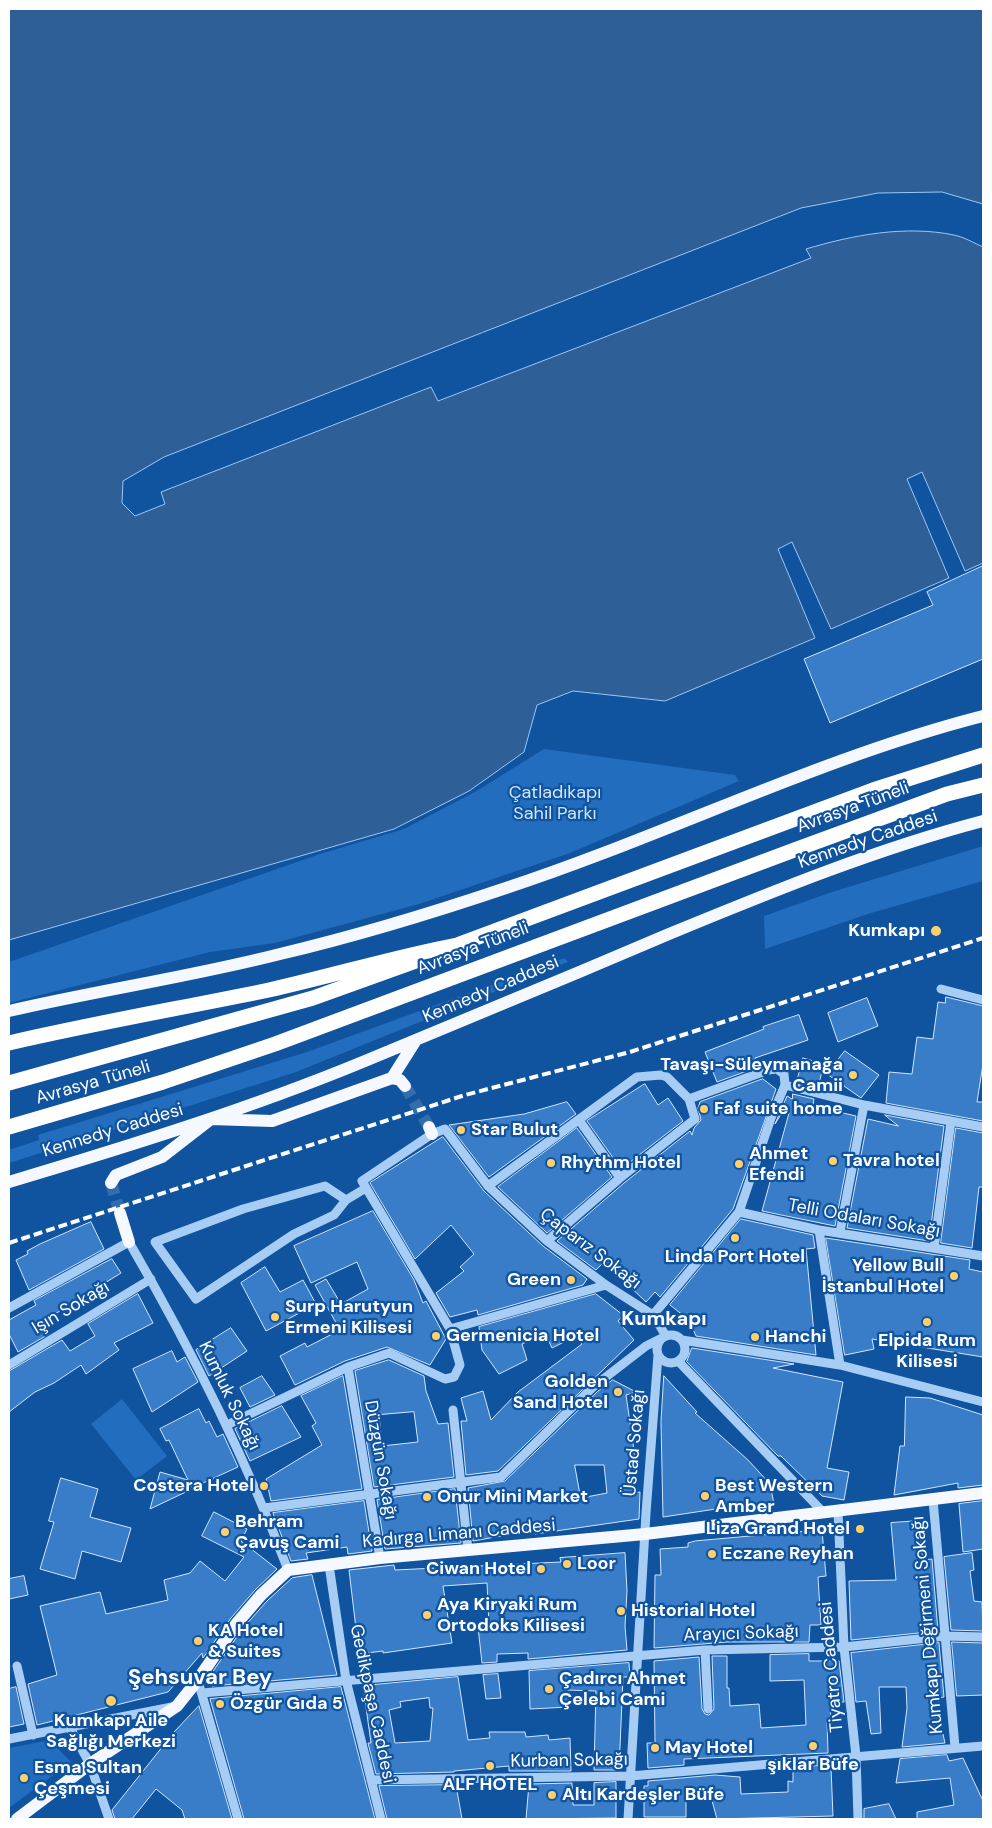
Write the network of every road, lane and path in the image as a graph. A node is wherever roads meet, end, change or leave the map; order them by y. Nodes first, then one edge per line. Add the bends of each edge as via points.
1 (983, 716) edge
2 (983, 755) edge
3 (983, 785) edge
4 (983, 789) edge
5 (947, 794) junction
6 (983, 821) edge
7 (457, 946) junction
8 (941, 989) dead end
9 (983, 1000) edge
10 (9, 1011) edge
11 (416, 1040) junction
12 (9, 1043) edge
13 (392, 1078) junction
14 (9, 1083) edge
15 (785, 1085) junction
16 (405, 1086) tunnel mouth
17 (689, 1100) junction
18 (864, 1105) junction
19 (210, 1119) junction
20 (579, 1120) junction
21 (951, 1121) junction
22 (9, 1127) edge
23 (983, 1127) edge
24 (620, 1178) junction
25 (9, 1182) edge
26 (111, 1183) dead end
27 (364, 1185) junction
28 (488, 1186) junction
29 (346, 1200) junction
30 (739, 1212) junction
31 (120, 1213) tunnel mouth
32 (819, 1230) junction
33 (840, 1232) junction
34 (547, 1241) junction
35 (129, 1242) junction
36 (934, 1248) junction
37 (983, 1256) edge
38 (150, 1279) junction
39 (606, 1285) junction
40 (9, 1308) edge
41 (653, 1315) junction
42 (450, 1329) junction
43 (666, 1336) junction
44 (682, 1340) junction
45 (658, 1355) junction
46 (678, 1361) junction
47 (9, 1365) edge
48 (840, 1366) junction
49 (348, 1367) junction
50 (983, 1402) edge
51 (453, 1410) dead end
52 (227, 1425) junction
53 (461, 1483) junction
54 (983, 1493) edge
55 (369, 1494) junction
56 (933, 1500) junction
57 (264, 1508) junction
58 (838, 1511) junction
59 (823, 1512) junction
60 (645, 1534) junction
61 (468, 1550) junction
62 (380, 1558) junction
63 (330, 1565) junction
64 (288, 1570) junction
65 (946, 1636) junction
66 (983, 1637) edge
67 (844, 1647) junction
68 (704, 1650) junction
69 (639, 1656) junction
70 (18, 1666) dead end
71 (346, 1680) junction
72 (200, 1687) junction
73 (177, 1706) junction
74 (708, 1709) dead end
75 (70, 1728) junction
76 (33, 1735) junction
77 (9, 1739) edge
78 (983, 1746) edge
79 (955, 1747) junction
80 (856, 1756) junction
81 (90, 1764) junction
82 (630, 1776) junction
83 (371, 1780) junction
84 (17, 1819) edge
85 (109, 1819) edge
86 (238, 1819) edge
87 (381, 1819) edge
88 (628, 1819) edge
89 (858, 1819) edge

1 - 10 main road via 890,743 759,791 594,858 398,922 279,955
2 - 7 highway via 873,790
3 - 5 highway
4 - 5 highway
5 - 22 highway, Avrasya Tüneli via 275,1044 163,1082
6 - 11 main road, Kennedy Caddesi via 896,847 749,901
7 - 12 highway via 269,990
7 - 14 highway, Avrasya Tüneli via 313,998
8 - 9 street
11 - 13 main road
11 - 19 main road, Kennedy Caddesi
13 - 16 main road
13 - 19 main road via 272,1121
15 - 17 street via 784,1074 777,1069 768,1070
15 - 18 street
15 - 30 street
17 - 20 street via 667,1077 637,1077
17 - 24 street via 695,1119
18 - 21 street
18 - 33 street
19 - 25 main road, Kennedy Caddesi
19 - 26 main road via 162,1157 116,1175
20 - 24 street
20 - 28 street
21 - 23 street
21 - 36 street
24 - 34 street
27 - 28 street, Çaparız Sokağı via 431,1130 445,1129
27 - 29 street
27 - 42 street
28 - 34 street, Çaparız Sokağı
29 - 29 street via 326,1186 243,1209 156,1242 196,1299 294,1234 334,1215
30 - 32 street, Telli Odaları Sokağı
30 - 41 street
31 - 35 main road
32 - 33 street, Telli Odaları Sokağı
32 - 48 street
33 - 36 street, Telli Odaları Sokağı
34 - 39 street, Çaparız Sokağı
35 - 38 street, Kumluk Sokağı
35 - 40 street
36 - 37 street, Telli Odaları Sokağı
38 - 47 street, Işın Sokağı
38 - 52 street, Kumluk Sokağı
39 - 41 street, Çaparız Sokağı
39 - 42 street
41 - 43 street, Çaparız Sokağı
42 - 49 street via 460,1365 454,1376 445,1379 389,1353
43 - 44 street
43 - 45 street via 657,1346
43 - 53 street via 646,1346 593,1387 501,1477
44 - 46 street via 685,1350
44 - 48 street
45 - 46 street via 665,1362
45 - 60 street, Üstad Sokağı
46 - 59 street
48 - 50 street
49 - 52 street
49 - 55 street, Düzgün Sokağı
51 - 53 street
52 - 57 street, Kumluk Sokağı
53 - 55 street
53 - 61 street
54 - 56 main road, Kadırga Limanı Caddesi
55 - 57 street
55 - 62 street, Düzgün Sokağı
56 - 58 main road, Kadırga Limanı Caddesi
56 - 65 street, Kumkapı Değirmeni Sokağı
57 - 64 street, Kumluk Sokağı
58 - 59 main road, Kadırga Limanı Caddesi
58 - 67 street, Tiyatro Caddesi
59 - 60 main road, Kadırga Limanı Caddesi
60 - 61 main road, Kadırga Limanı Caddesi
60 - 69 street, Üstad Sokağı
61 - 62 main road, Kadırga Limanı Caddesi
62 - 63 main road, Kadırga Limanı Caddesi
63 - 64 main road, Kadırga Limanı Caddesi
63 - 71 street, Gedikpaşa Caddesi
64 - 72 main road via 260,1595 237,1623
65 - 66 street, Arayıcı Sokağı
65 - 67 street, Arayıcı Sokağı
65 - 79 street, Kumkapı Değirmeni Sokağı
67 - 68 street, Arayıcı Sokağı
67 - 80 street, Tiyatro Caddesi
68 - 69 street, Arayıcı Sokağı
68 - 74 street
69 - 71 street, Arayıcı Sokağı
69 - 82 street, Üstad Sokağı
70 - 76 street
71 - 72 street, Arayıcı Sokağı
71 - 83 street, Gedikpaşa Caddesi
72 - 73 main road
72 - 86 street
73 - 75 street
73 - 81 main road
75 - 76 street
75 - 81 street
76 - 77 street
78 - 79 street, Kurban Sokağı
79 - 80 street, Kurban Sokağı
80 - 82 street, Kurban Sokağı
80 - 89 street, Tiyatro Caddesi
81 - 84 main road
81 - 85 street
82 - 83 street, Kurban Sokağı
82 - 88 street, Üstad Sokağı
83 - 87 street, Gedikpaşa Caddesi

